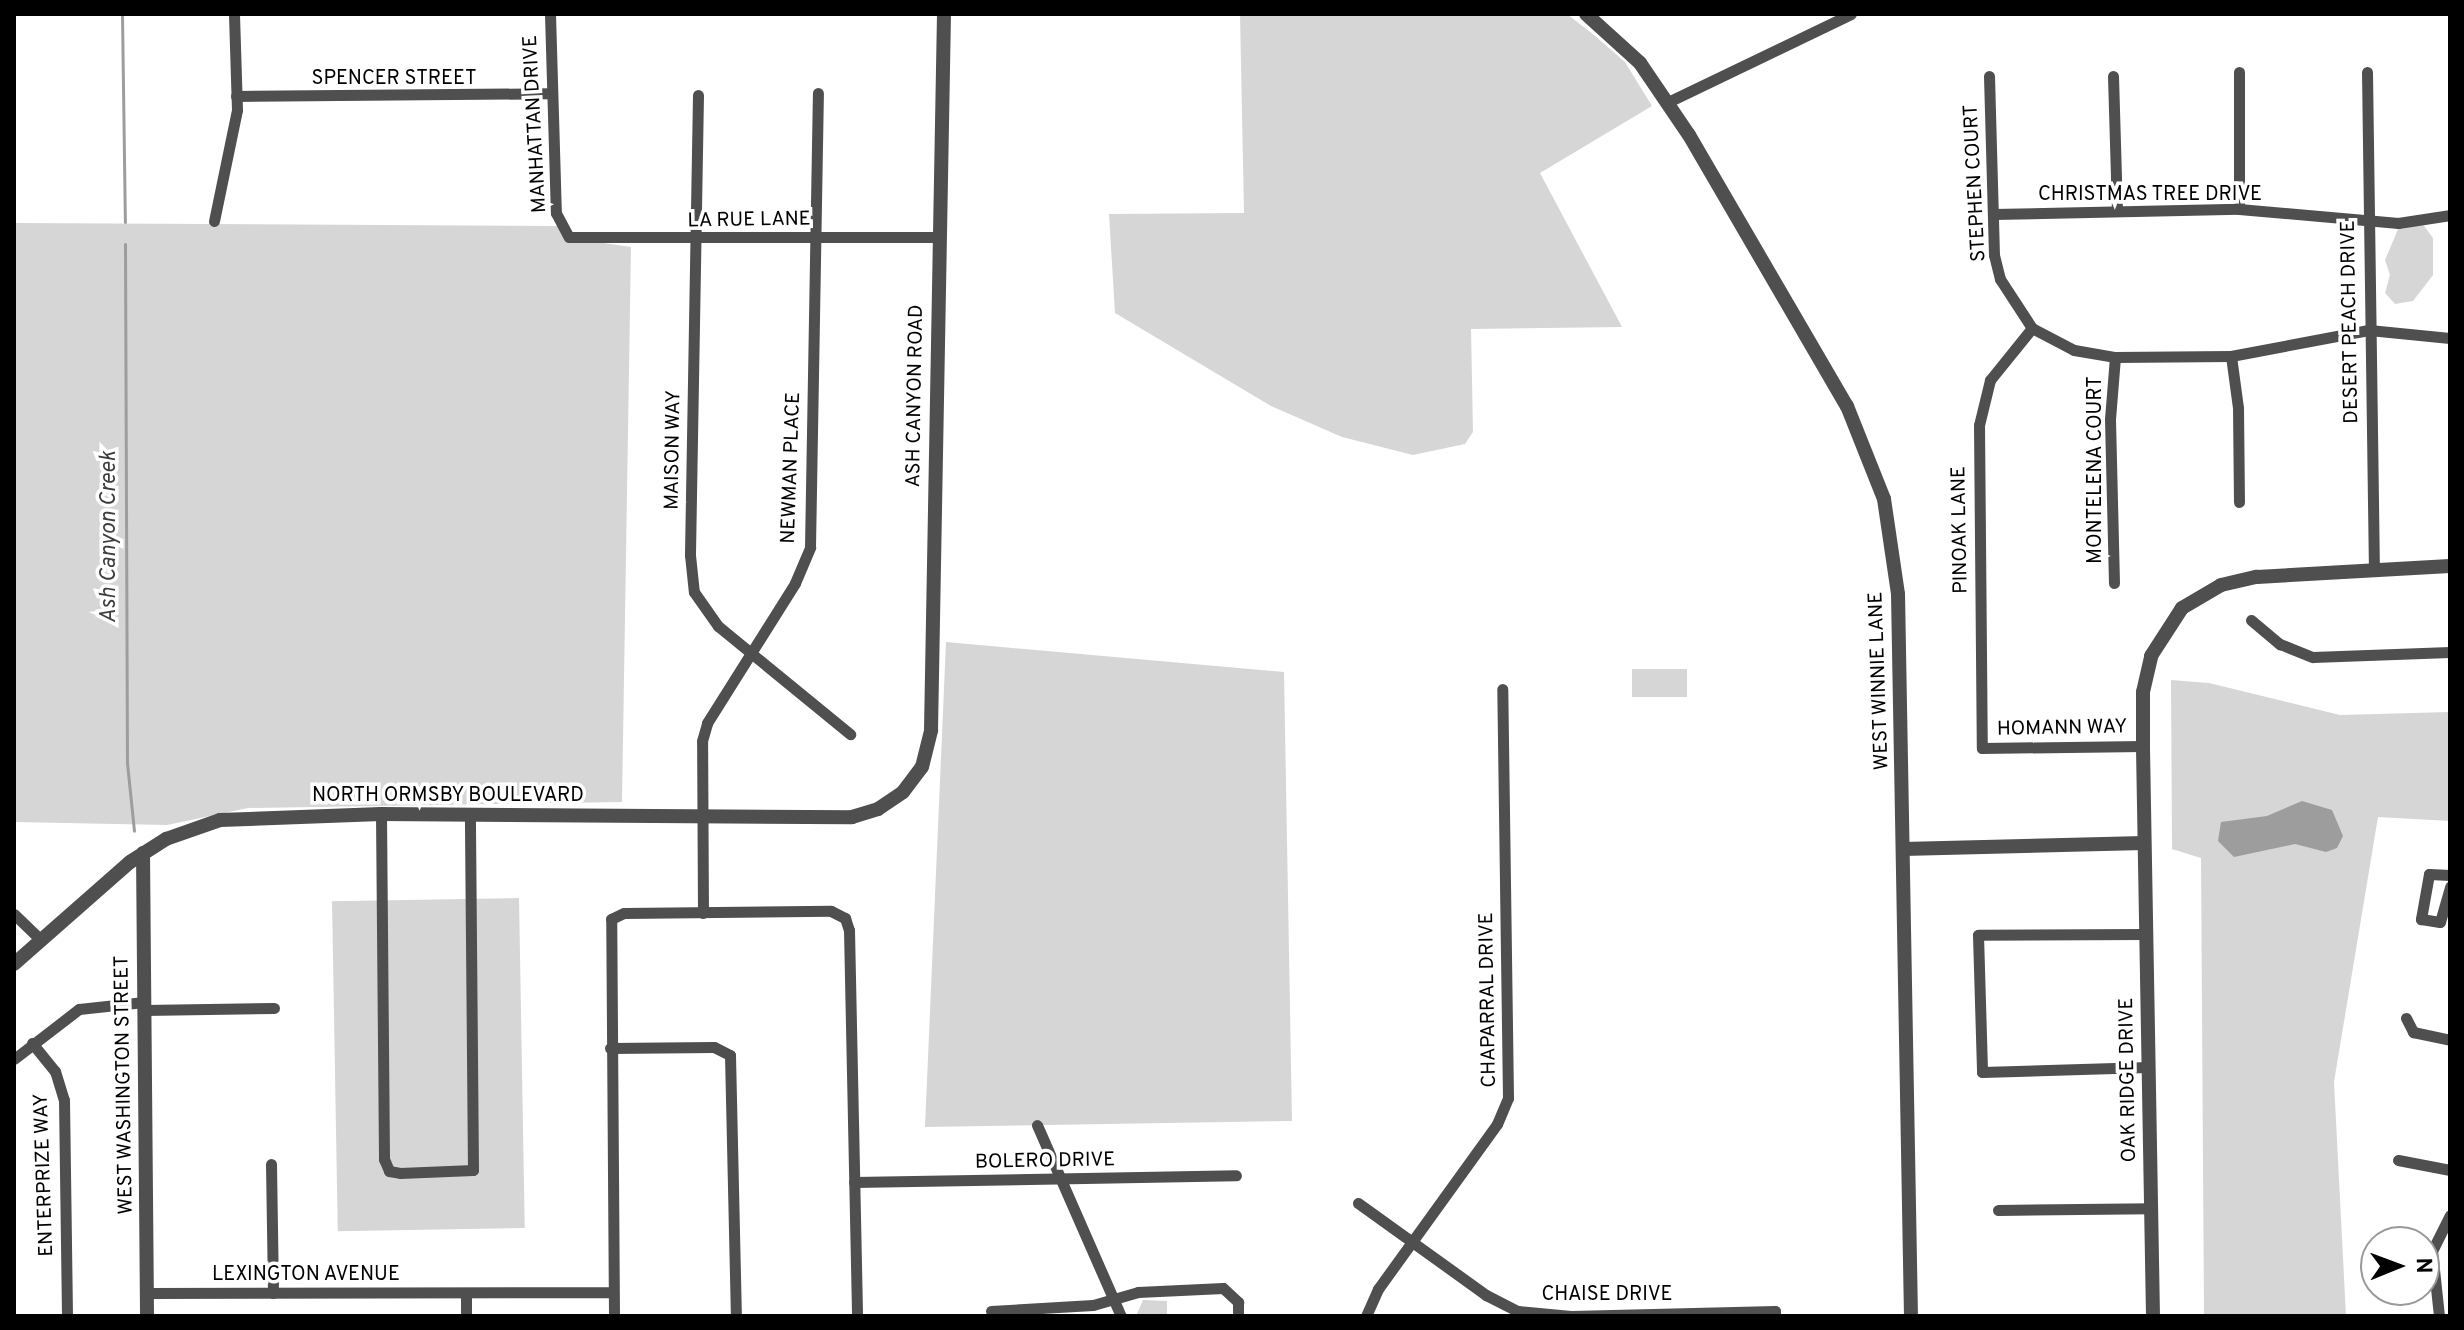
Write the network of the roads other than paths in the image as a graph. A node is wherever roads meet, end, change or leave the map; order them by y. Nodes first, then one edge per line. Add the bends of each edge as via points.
1 (234, 14) edge
2 (550, 14) edge
3 (944, 14) edge
4 (1586, 14) edge
5 (1851, 14) edge
6 (2239, 72) dead end
7 (2367, 72) dead end
8 (1989, 76) dead end
9 (2113, 76) dead end
10 (550, 93) junction
11 (818, 93) dead end
12 (698, 95) dead end
13 (236, 96) junction
14 (1668, 102) junction
15 (2239, 209) junction
16 (2117, 211) junction
17 (1993, 214) junction
18 (2450, 215) edge
19 (214, 221) dead end
20 (2367, 222) junction
21 (562, 231) joint
22 (938, 237) junction
23 (816, 239) junction
24 (695, 240) junction
25 (2032, 328) junction
26 (2369, 330) junction
27 (2450, 338) edge
28 (2231, 356) junction
29 (2115, 357) junction
30 (2239, 502) dead end
31 (2450, 566) edge
32 (2374, 570) junction
33 (2114, 583) dead end
34 (2251, 620) dead end
35 (751, 652) junction
36 (2450, 652) edge
37 (1502, 689) dead end
38 (850, 734) dead end
39 (2143, 746) junction
40 (1982, 748) joint
41 (917, 777) joint
42 (381, 814) junction
43 (470, 815) junction
44 (701, 816) junction
45 (2144, 843) junction
46 (1903, 849) junction
47 (143, 853) junction
48 (2450, 875) edge
49 (2450, 886) edge
50 (703, 913) junction
51 (14, 914) edge
52 (2145, 934) junction
53 (41, 940) junction
54 (14, 964) edge
55 (144, 1006) junction
56 (274, 1008) dead end
57 (2406, 1018) dead end
58 (2450, 1040) edge
59 (32, 1043) junction
60 (610, 1048) junction
61 (14, 1059) edge
62 (2148, 1067) junction
63 (1037, 1125) dead end
64 (2398, 1160) dead end
65 (271, 1164) dead end
66 (2450, 1170) edge
67 (1236, 1175) dead end
68 (1059, 1180) junction
69 (854, 1182) junction
70 (1358, 1203) dead end
71 (2151, 1208) junction
72 (1998, 1210) dead end
73 (2450, 1215) edge
74 (1412, 1242) junction
75 (613, 1292) junction
76 (147, 1293) junction
77 (273, 1293) junction
78 (466, 1293) junction
79 (1116, 1299) junction
80 (991, 1311) dead end
81 (1775, 1314) edge
82 (67, 1316) edge
83 (147, 1316) edge
84 (466, 1316) edge
85 (614, 1316) edge
86 (736, 1316) edge
87 (857, 1316) edge
88 (1121, 1316) edge
89 (1238, 1316) edge
90 (1366, 1316) edge
91 (1911, 1316) edge
92 (2153, 1316) edge
93 (2439, 1316) edge

1 - 13 street
2 - 10 street, MANHATTAN DRIVE
3 - 22 street, ASH CANYON ROAD
4 - 14 street, WEST WINNIE LANE via 1640,63
5 - 14 street
6 - 15 street
7 - 20 street, DESERT PEACH DRIVE
8 - 17 street, STEPHEN COURT
9 - 16 street
10 - 13 street, SPENCER STREET
10 - 21 street, MANHATTAN DRIVE via 556,213
11 - 23 street, NEWMAN PLACE
12 - 24 street, MAISON WAY
13 - 19 street
14 - 46 street, WEST WINNIE LANE via 1847,406 1884,499 1896,565
15 - 16 street, CHRISTMAS TREE DRIVE
15 - 20 street, CHRISTMAS TREE DRIVE
16 - 17 street, CHRISTMAS TREE DRIVE
17 - 25 street, STEPHEN COURT via 2000,279
18 - 20 street, CHRISTMAS TREE DRIVE
20 - 26 street, DESERT PEACH DRIVE
21 - 24 street, LA RUE LANE via 583,240
22 - 23 street, LA RUE LANE
22 - 41 street, ASH CANYON ROAD via 931,730
23 - 24 street, LA RUE LANE
23 - 35 street, NEWMAN PLACE via 810,547 795,583
24 - 35 street, MAISON WAY via 690,578 706,614
25 - 29 street via 2074,350
25 - 40 street, PINOAK LANE via 1990,380 1979,425
26 - 27 street
26 - 28 street
26 - 32 street, DESERT PEACH DRIVE
28 - 29 street
28 - 30 street via 2238,408
29 - 33 street, MONTELENA COURT via 2110,419
31 - 32 street
32 - 39 street via 2257,577 2221,585 2182,608 2158,640 2145,672
34 - 36 street via 2280,644 2313,657
35 - 38 street, MAISON WAY
35 - 44 street, NEWMAN PLACE via 704,732
37 - 74 street, CHAPARRAL DRIVE via 1508,1098 1497,1124
39 - 40 street, HOMANN WAY
39 - 45 street
41 - 44 street, NORTH ORMSBY BOULEVARD via 890,803 852,817
42 - 43 street, NORTH ORMSBY BOULEVARD
42 - 43 street via 384,1159 389,1171 400,1173 473,1170
42 - 47 street, NORTH ORMSBY BOULEVARD via 220,820
43 - 44 street, NORTH ORMSBY BOULEVARD
44 - 50 street, NEWMAN PLACE
45 - 46 street
45 - 52 street, OAK RIDGE DRIVE
46 - 91 street, WEST WINNIE LANE
47 - 53 street, NORTH ORMSBY BOULEVARD
47 - 55 street, WEST WASHINGTON STREET
48 - 49 street via 2429,874 2421,919 2440,922
50 - 60 street via 624,913 611,919
50 - 69 street via 831,911 845,918
51 - 53 street
52 - 62 street, OAK RIDGE DRIVE
52 - 62 street via 1978,935 1982,1072
53 - 54 street, NORTH ORMSBY BOULEVARD
55 - 56 street
55 - 59 street via 79,1009
55 - 76 street, WEST WASHINGTON STREET
57 - 58 street via 2413,1032
59 - 61 street
59 - 82 street, ENTERPRIZE WAY via 55,1071 64,1100
60 - 75 street
60 - 86 street via 714,1047 730,1055
62 - 71 street, OAK RIDGE DRIVE
63 - 68 street
64 - 66 street
65 - 77 street
67 - 68 street, BOLERO DRIVE
68 - 69 street, BOLERO DRIVE
68 - 79 street
69 - 87 street
70 - 74 street, CHAISE DRIVE
71 - 72 street
71 - 92 street, OAK RIDGE DRIVE
73 - 93 street via 2432,1251
74 - 81 street, CHAISE DRIVE via 1486,1295 1518,1311 1571,1316
74 - 90 street, CHAPARRAL DRIVE via 1378,1289
75 - 78 street, LEXINGTON AVENUE
75 - 85 street
76 - 77 street, LEXINGTON AVENUE
76 - 83 street, WEST WASHINGTON STREET
77 - 78 street, LEXINGTON AVENUE
78 - 84 street
79 - 80 street
79 - 88 street
79 - 89 street via 1138,1292 1223,1288 1238,1302

